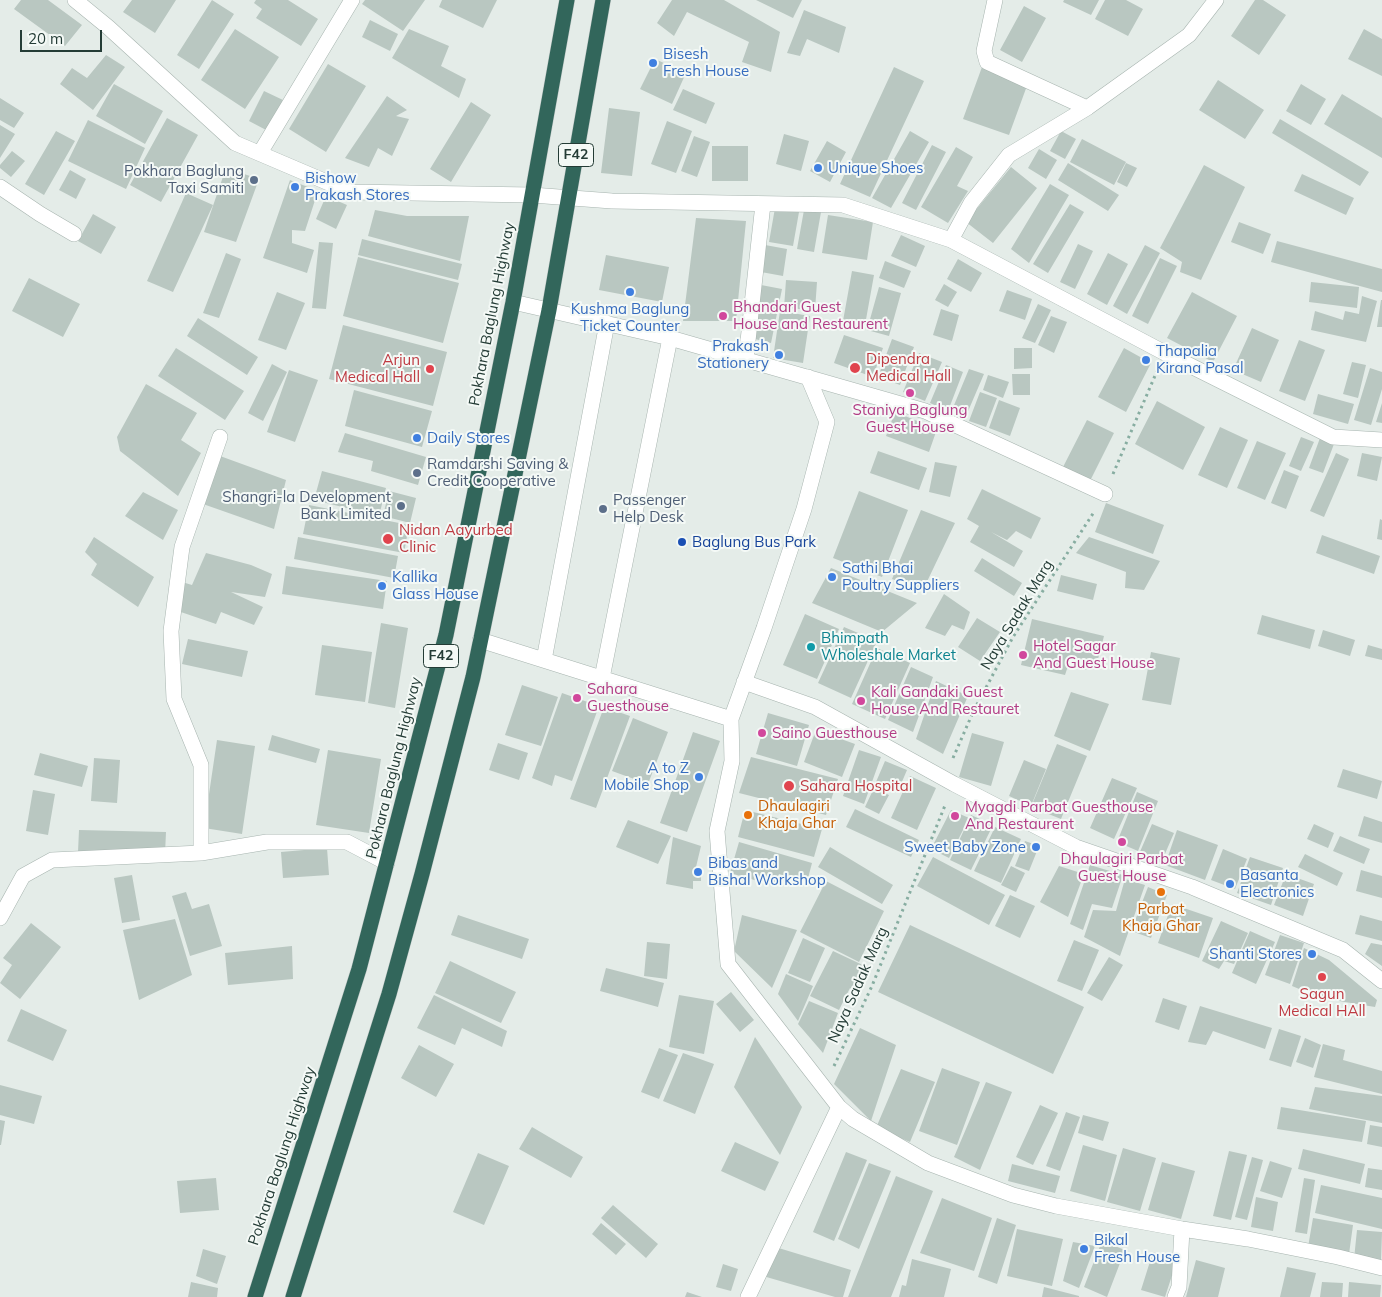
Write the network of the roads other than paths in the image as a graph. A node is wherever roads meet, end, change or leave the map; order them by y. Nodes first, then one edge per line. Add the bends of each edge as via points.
1 (75, 0) edge
2 (352, 0) edge
3 (567, 0) edge
4 (603, 0) edge
5 (995, 0) edge
6 (1216, 0) edge
7 (1087, 108) junction
8 (260, 153) junction
9 (0, 187) edge
10 (532, 195) junction
11 (569, 198) junction
12 (763, 204) junction
13 (74, 234) dead end
14 (951, 240) junction
15 (513, 302) junction
16 (549, 310) junction
17 (607, 323) junction
18 (670, 338) junction
19 (746, 360) junction
20 (808, 377) junction
21 (220, 437) dead end
22 (1382, 440) edge
23 (1105, 494) road end
24 (480, 640) junction
25 (544, 660) junction
26 (602, 678) junction
27 (744, 682) junction
28 (731, 719) junction
29 (201, 853) junction
30 (387, 863) junction
31 (0, 918) edge
32 (1382, 981) edge
33 (839, 1106) junction
34 (1182, 1229) junction
35 (1382, 1268) edge
36 (255, 1297) edge
37 (294, 1297) edge
38 (748, 1297) edge
39 (1175, 1297) edge

1 - 8 street via 235,143
2 - 8 street
3 - 10 highway, Pokhara Baglung Highway / F42
4 - 11 highway, F42
5 - 7 street via 984,51 987,62
6 - 7 street via 1189,35
7 - 14 street via 1009,155 971,203
8 - 10 street via 350,192
9 - 13 street
10 - 11 street
10 - 15 highway, Pokhara Baglung Highway / F42
11 - 12 street
11 - 16 highway, F42
12 - 14 street via 843,205
12 - 19 street
14 - 22 street via 1164,353 1333,437
15 - 16 street
15 - 30 highway, Pokhara Baglung Highway / F42 via 446,635
16 - 17 street
16 - 24 highway, F42
17 - 18 street
17 - 25 street
18 - 19 street
18 - 26 street
19 - 20 street
20 - 23 street via 925,411
20 - 27 street via 827,422 804,509
21 - 29 street via 182,547 171,631 174,699 201,765
24 - 25 street
24 - 37 highway, F42 via 389,994
25 - 26 street
26 - 28 street
27 - 28 street
27 - 32 street via 815,707 1076,847 1192,887 1343,950
28 - 33 street via 732,761 716,832 728,964
29 - 30 street via 267,842 347,842
29 - 31 street via 52,860 23,876
30 - 36 highway, Pokhara Baglung Highway / F42 via 359,969
33 - 34 street via 853,1119 928,1163 1013,1195
33 - 38 street
34 - 35 street via 1248,1238
34 - 39 street via 1179,1288

